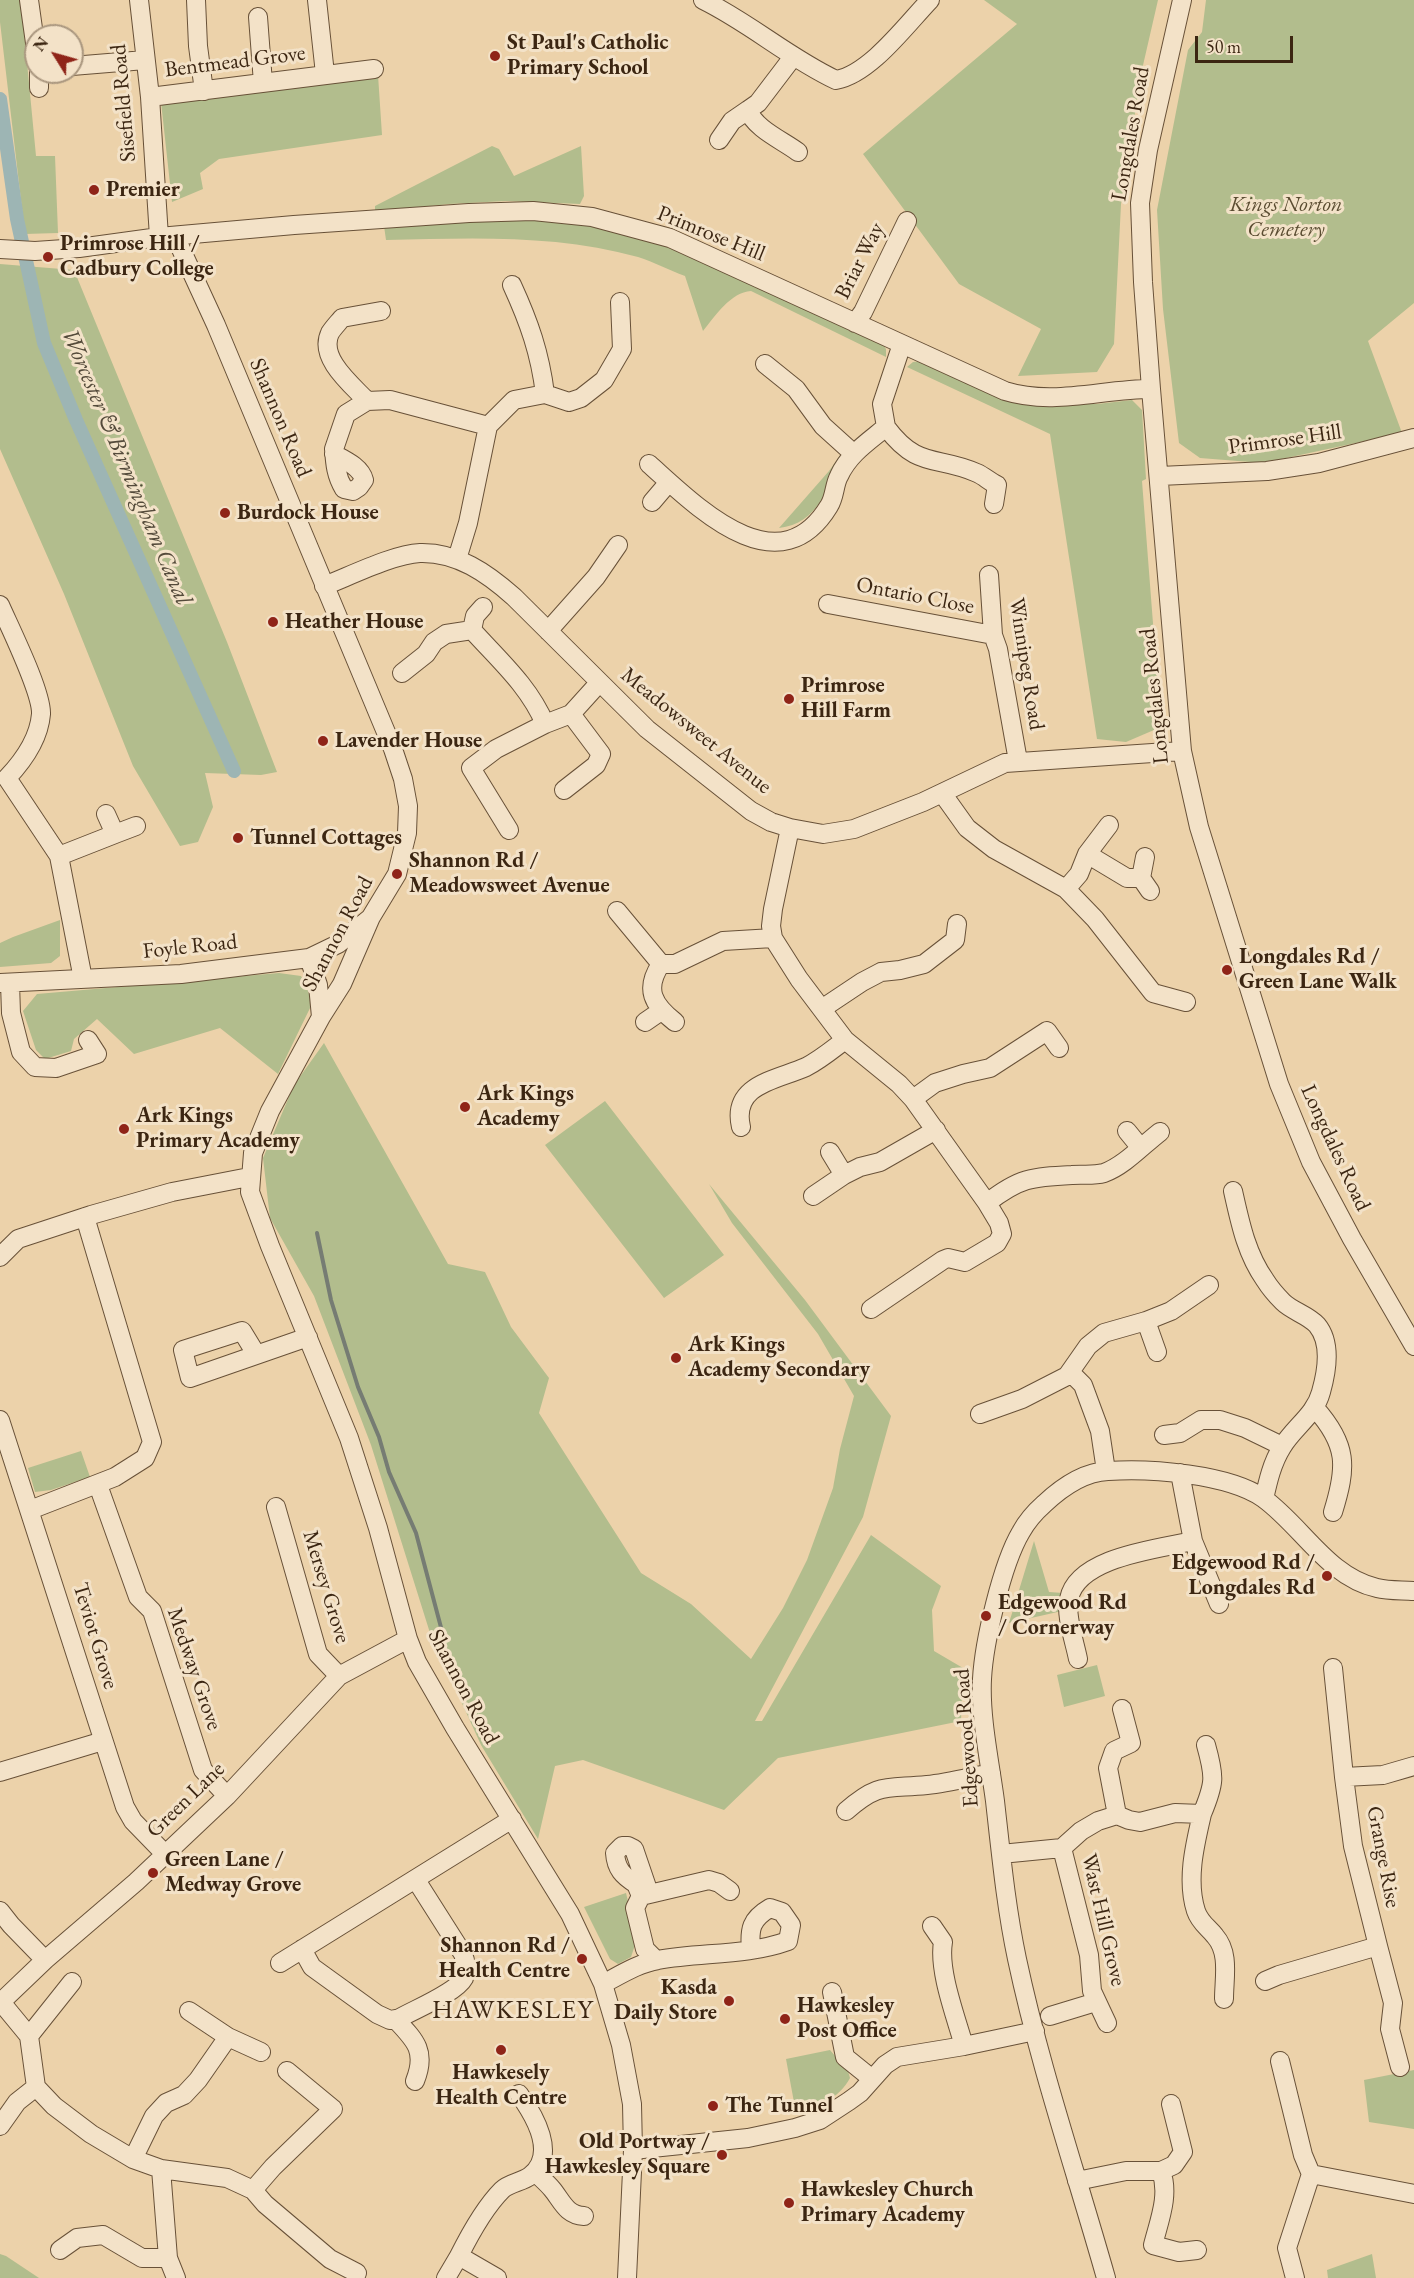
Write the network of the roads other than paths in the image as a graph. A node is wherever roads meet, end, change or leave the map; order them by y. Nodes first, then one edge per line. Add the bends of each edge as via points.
1 (29, 0) edge
2 (139, 0) edge
3 (196, 0) edge
4 (317, 0) edge
5 (703, 0) edge
6 (930, 0) edge
7 (1182, 0) edge
8 (258, 9) edge
9 (32, 24) edge
10 (793, 57) junction
11 (145, 60) junction
12 (84, 65) edge
13 (374, 69) dead end
14 (325, 74) junction
15 (263, 83) junction
16 (204, 91) junction
17 (150, 97) junction
18 (747, 110) junction
19 (719, 140) dead end
20 (798, 152) dead end
21 (907, 221) dead end
22 (167, 237) junction
23 (1, 249) edge
24 (512, 285) dead end
25 (620, 302) dead end
26 (381, 311) dead end
27 (855, 323) junction
28 (902, 344) junction
29 (765, 364) dead end
30 (1151, 389) junction
31 (545, 394) junction
32 (367, 401) junction
33 (488, 426) junction
34 (886, 427) junction
35 (1414, 438) edge
36 (334, 454) dead end
37 (854, 454) junction
38 (649, 464) dead end
39 (1160, 476) junction
40 (669, 482) junction
41 (652, 502) dead end
42 (994, 504) dead end
43 (618, 545) dead end
44 (457, 559) junction
45 (989, 575) dead end
46 (324, 586) junction
47 (828, 604) dead end
48 (0, 605) edge
49 (483, 607) dead end
50 (472, 630) junction
51 (548, 631) junction
52 (993, 635) junction
53 (402, 673) dead end
54 (599, 683) junction
55 (571, 714) junction
56 (545, 724) junction
57 (1182, 751) junction
58 (1018, 761) junction
59 (3, 778) edge
60 (564, 790) dead end
61 (942, 794) junction
62 (106, 813) dead end
63 (1109, 825) dead end
64 (136, 826) dead end
65 (790, 828) junction
66 (509, 830) dead end
67 (115, 834) junction
68 (1087, 854) junction
69 (59, 856) junction
70 (1145, 857) dead end
71 (1066, 889) junction
72 (617, 911) dead end
73 (371, 917) junction
74 (957, 924) dead end
75 (773, 938) junction
76 (338, 944) junction
77 (309, 958) junction
78 (661, 964) junction
79 (351, 965) junction
80 (83, 979) junction
81 (5, 983) edge
82 (342, 984) junction
83 (319, 995) junction
84 (1186, 1002) dead end
85 (824, 1008) junction
86 (321, 1017) junction
87 (645, 1022) dead end
88 (88, 1040) dead end
89 (845, 1040) junction
90 (1059, 1048) dead end
91 (913, 1099) junction
92 (741, 1127) dead end
93 (936, 1130) junction
94 (1127, 1131) dead end
95 (1160, 1132) dead end
96 (1140, 1147) junction
97 (830, 1152) dead end
98 (844, 1175) junction
99 (249, 1177) junction
100 (1233, 1191) dead end
101 (813, 1196) dead end
102 (987, 1203) junction
103 (85, 1216) junction
104 (0, 1257) edge
105 (1209, 1285) dead end
106 (871, 1309) dead end
107 (1146, 1321) junction
108 (308, 1337) junction
109 (1414, 1346) edge
110 (1157, 1352) dead end
111 (256, 1354) dead end
112 (1067, 1376) junction
113 (1316, 1408) junction
114 (980, 1414) dead end
115 (0, 1420) edge
116 (1164, 1435) dead end
117 (1282, 1446) junction
118 (1106, 1470) junction
119 (1180, 1473) junction
120 (98, 1485) junction
121 (1264, 1499) junction
122 (276, 1507) dead end
123 (30, 1510) junction
124 (1333, 1512) dead end
125 (1193, 1541) junction
126 (1414, 1590) edge
127 (1219, 1604) dead end
128 (408, 1639) junction
129 (1078, 1659) dead end
130 (1333, 1668) dead end
131 (339, 1676) junction
132 (1122, 1709) dead end
133 (103, 1741) junction
134 (1206, 1745) dead end
135 (1414, 1766) edge
136 (0, 1772) edge
137 (991, 1773) junction
138 (1344, 1777) junction
139 (227, 1796) junction
140 (846, 1811) dead end
141 (1202, 1814) junction
142 (1117, 1815) junction
143 (512, 1819) junction
144 (1062, 1848) junction
145 (165, 1854) junction
146 (1001, 1854) junction
147 (416, 1880) junction
148 (730, 1891) dead end
149 (0, 1911) edge
150 (932, 1926) dead end
151 (1378, 1946) junction
152 (302, 1949) junction
153 (751, 1950) dead end
154 (45, 1960) junction
155 (656, 1960) junction
156 (280, 1963) dead end
157 (72, 1982) dead end
158 (1265, 1982) dead end
159 (603, 1984) junction
160 (832, 1992) dead end
161 (1224, 1999) dead end
162 (1, 2002) edge
163 (1096, 2002) junction
164 (189, 2011) dead end
165 (1050, 2016) dead end
166 (394, 2019) junction
167 (1107, 2023) dead end
168 (1035, 2031) junction
169 (28, 2036) junction
170 (228, 2037) junction
171 (964, 2046) junction
172 (261, 2052) dead end
173 (1280, 2061) dead end
174 (1400, 2067) dead end
175 (287, 2071) dead end
176 (871, 2078) junction
177 (415, 2081) dead end
178 (36, 2087) junction
179 (519, 2094) dead end
180 (1171, 2104) dead end
181 (0, 2126) edge
182 (633, 2150) junction
183 (133, 2159) junction
184 (161, 2169) junction
185 (1161, 2171) junction
186 (535, 2172) junction
187 (1311, 2174) junction
188 (1077, 2181) junction
189 (254, 2190) junction
190 (1414, 2194) edge
191 (584, 2216) dead end
192 (60, 2250) dead end
193 (1197, 2250) dead end
194 (459, 2256) junction
195 (168, 2258) junction
196 (357, 2273) dead end
197 (176, 2278) edge
198 (446, 2278) edge
199 (497, 2278) edge
200 (627, 2278) edge
201 (1105, 2278) edge
202 (1295, 2278) edge

1 - 9 street
2 - 11 street, Sisefield Road
3 - 16 street
4 - 14 street, Bentmead Grove
5 - 10 street
6 - 10 street via 868,65 844,79 836,80
7 - 30 street, Longdales Road via 1140,203
8 - 15 street
10 - 18 street via 758,103
11 - 12 street
11 - 17 street, Sisefield Road
13 - 14 street, Bentmead Grove
14 - 15 street, Bentmead Grove
15 - 16 street, Bentmead Grove
16 - 17 street, Bentmead Grove
17 - 22 street, Sisefield Road
18 - 19 street via 732,121
18 - 20 street via 757,124
21 - 27 street, Briar Way
22 - 23 street, Primrose Hill via 79,248
22 - 27 street, Primrose Hill via 469,213 533,211 592,217 670,238
22 - 46 street, Shannon Road via 216,325
24 - 31 street via 530,325 542,366
25 - 31 street via 622,349 604,380 569,402
26 - 32 street via 342,318 330,334 328,345 341,374
27 - 28 street, Primrose Hill
28 - 30 street, Primrose Hill via 1024,397 1060,398
28 - 34 street via 882,404
29 - 37 street via 796,389 823,426
30 - 39 street, Longdales Road
31 - 33 street via 514,400
32 - 33 street via 390,400
32 - 36 street via 346,414
33 - 44 street
34 - 37 street
34 - 42 street via 896,441 918,457 978,473 997,485
35 - 39 street, Primrose Hill via 1267,471
37 - 40 street via 837,479 828,507 812,527 786,542 761,541 738,533 707,515
38 - 40 street
39 - 57 street, Longdales Road
40 - 41 street
43 - 51 street via 596,577
44 - 46 street, Meadowsweet Avenue via 419,553
44 - 51 street, Meadowsweet Avenue via 495,580
45 - 52 street, Winnipeg Road
46 - 73 street, Shannon Road via 393,749 408,807 407,833 397,874
47 - 52 street, Ontario Close
48 - 59 street via 41,712 35,740 22,762
49 - 50 street via 475,616
50 - 53 street via 446,634
50 - 56 street via 514,674 538,707
51 - 54 street, Meadowsweet Avenue
52 - 58 street, Winnipeg Road
54 - 55 street
54 - 65 street, Meadowsweet Avenue via 647,729 751,811
55 - 56 street
55 - 60 street via 601,754 596,765
56 - 66 street via 496,749 471,768
57 - 58 street, Meadowsweet Avenue
57 - 109 street, Longdales Road via 1199,827 1279,1084 1311,1162
58 - 61 street, Meadowsweet Avenue via 1005,763
59 - 69 street
61 - 65 street, Meadowsweet Avenue via 839,832 823,834
61 - 71 street via 968,828 994,849
62 - 67 street
63 - 68 street
64 - 67 street
65 - 75 street via 773,909
67 - 69 street
68 - 70 street via 1145,884
68 - 71 street via 1079,874
69 - 80 street
71 - 84 street via 1153,993
72 - 78 street
73 - 76 street, Foyle Road
73 - 79 street, Shannon Road
74 - 85 street via 955,940 924,964 880,972
75 - 78 street via 723,941 675,964
75 - 85 street via 799,979
76 - 77 street, Foyle Road
76 - 79 street
77 - 80 street, Foyle Road via 181,974
77 - 83 street, Shannon Road
78 - 87 street via 651,985 668,1017
79 - 82 street, Shannon Road
80 - 81 street, Foyle Road
81 - 88 street via 21,1052 35,1067 56,1068 97,1054
82 - 83 street
82 - 86 street, Shannon Road
83 - 86 street, Shannon Road
85 - 89 street
86 - 99 street, Shannon Road via 270,1111 252,1153
89 - 91 street
89 - 92 street via 807,1066 754,1088 742,1100
90 - 91 street via 1047,1031 990,1068 935,1083
91 - 93 street
93 - 98 street via 880,1162
93 - 102 street
94 - 96 street
95 - 96 street
96 - 102 street via 1106,1172 1024,1179
97 - 98 street
98 - 101 street
99 - 103 street via 172,1192
99 - 108 street, Shannon Road via 250,1192
100 - 113 street via 1242,1234 1265,1280 1283,1302 1316,1324 1326,1345 1322,1390
102 - 106 street via 1002,1234 997,1243 965,1262 943,1260
103 - 104 street via 18,1239
103 - 120 street via 152,1442 145,1458
105 - 107 street via 1171,1311
107 - 110 street
107 - 112 street via 1104,1333 1088,1346
108 - 111 street
108 - 128 street, Shannon Road via 349,1438
112 - 114 street via 1022,1399
112 - 118 street via 1074,1376 1083,1385 1100,1431
113 - 117 street
113 - 124 street via 1339,1440 1342,1457
115 - 123 street, Teviot Grove
116 - 117 street via 1180,1433 1201,1420 1221,1420
117 - 121 street
118 - 119 street, Edgewood Road
118 - 137 street, Edgewood Road via 1075,1480 1054,1494 1021,1531 1011,1553 986,1649 982,1681
119 - 121 street, Edgewood Road via 1236,1486
119 - 125 street
120 - 123 street
120 - 139 street, Medway Grove via 138,1597 152,1611 203,1770
121 - 126 street, Edgewood Road via 1337,1568 1357,1581 1379,1589
122 - 131 street, Mersey Grove via 318,1653
123 - 133 street, Teviot Grove
125 - 127 street
125 - 129 street via 1125,1557 1088,1572 1073,1586 1068,1601
128 - 131 street, Green Lane
128 - 143 street, Shannon Road via 449,1718
130 - 138 street, Grange Rise
131 - 139 street, Green Lane
132 - 142 street via 1131,1743 1114,1751 1108,1768
133 - 136 street
133 - 145 street, Teviot Grove via 132,1821
134 - 141 street via 1222,1773
135 - 138 street, Grange Rise via 1383,1775
137 - 140 street via 928,1785 887,1786 863,1797
137 - 146 street, Edgewood Road
138 - 151 street, Grange Rise via 1353,1846
139 - 145 street, Green Lane
141 - 142 street via 1175,1813 1140,1822
141 - 161 street via 1192,1878 1195,1908 1200,1922 1225,1952
142 - 144 street, Wast Hill Grove via 1081,1831
143 - 147 street
143 - 159 street, Shannon Road via 570,1914
144 - 146 street, Wast Hill Grove
144 - 163 street, Wast Hill Grove via 1089,1955
145 - 154 street, Green Lane
146 - 168 street, Edgewood Road via 1010,1922
147 - 152 street
147 - 166 street via 463,1954 464,1978 455,1988
148 - 155 street via 709,1880 645,1894 635,1908 645,1949
149 - 154 street
150 - 171 street via 943,1942 947,1983
151 - 158 street
151 - 174 street, Grange Rise via 1393,2003 1390,2029
152 - 156 street
152 - 166 street via 312,1967 377,2014
153 - 155 street
154 - 162 street, Green Lane
155 - 159 street
157 - 169 street
159 - 182 street, Shannon Road via 627,2069
160 - 176 street via 844,2057
162 - 169 street
163 - 165 street, Wast Hill Grove
163 - 167 street, Wast Hill Grove
164 - 170 street
166 - 177 street via 414,2039 420,2055 422,2065
168 - 171 street
168 - 188 street, Edgewood Road
169 - 178 street
170 - 172 street
170 - 183 street via 184,2095 166,2103 154,2116
171 - 176 street via 897,2057
173 - 187 street
175 - 189 street via 333,2109
176 - 182 street via 860,2093 820,2120 795,2128 748,2138
178 - 181 street via 17,2102
178 - 183 street via 44,2098 91,2134
179 - 186 street via 542,2137 542,2160
180 - 185 street via 1183,2152 1174,2165
182 - 200 street, Shannon Road
183 - 184 street
184 - 189 street via 227,2178
184 - 195 street
185 - 188 street via 1126,2171
185 - 193 street via 1165,2194 1153,2245 1179,2252
186 - 191 street via 564,2208
186 - 194 street via 502,2189
187 - 190 street
187 - 202 street via 1287,2248
188 - 201 street, Edgewood Road
189 - 196 street via 330,2259
192 - 195 street via 77,2238 103,2235 142,2258
194 - 198 street
194 - 199 street
195 - 197 street

